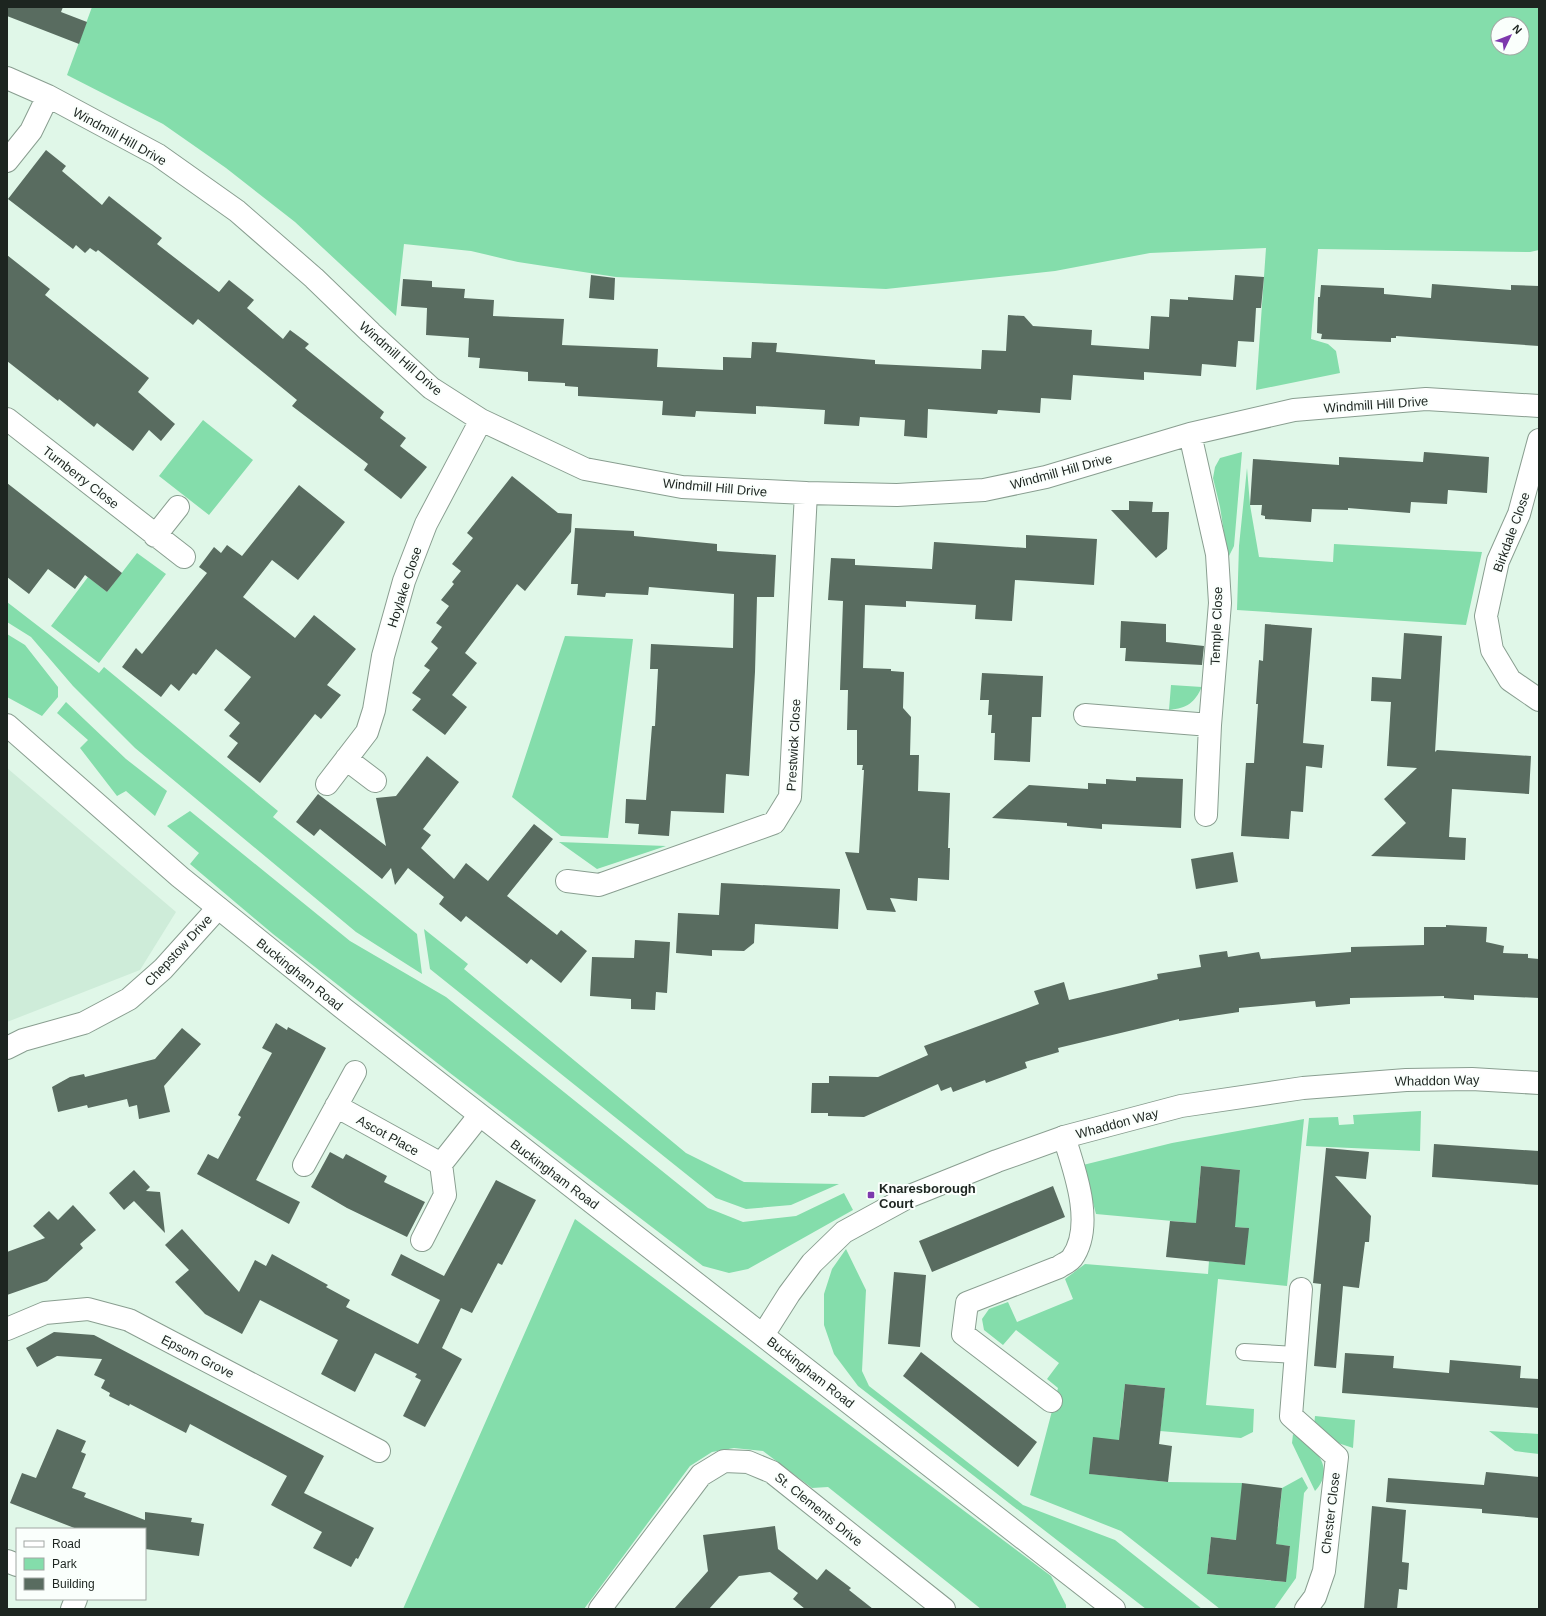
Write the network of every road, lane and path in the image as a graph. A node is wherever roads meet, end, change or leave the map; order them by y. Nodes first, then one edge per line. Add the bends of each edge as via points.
1 (7, 78) edge
2 (48, 96) junction
3 (7, 161) edge
4 (1539, 406) edge
5 (7, 419) edge
6 (481, 420) junction
7 (1190, 434) junction
8 (1539, 440) edge
9 (806, 493) junction
10 (178, 507) dead end
11 (155, 536) junction
12 (184, 558) dead end
13 (1539, 700) edge
14 (1084, 715) dead end
15 (7, 725) edge
16 (1210, 725) junction
17 (346, 758) junction
18 (376, 782) dead end
19 (326, 784) dead end
20 (1206, 815) dead end
21 (567, 881) dead end
22 (218, 908) junction
23 (7, 1048) edge
24 (355, 1072) dead end
25 (1539, 1083) edge
26 (336, 1106) junction
27 (479, 1116) junction
28 (1064, 1138) junction
29 (304, 1164) dead end
30 (441, 1164) junction
31 (422, 1240) dead end
32 (1301, 1289) dead end
33 (7, 1329) edge
34 (763, 1335) junction
35 (1244, 1352) dead end
36 (1296, 1355) junction
37 (1051, 1401) dead end
38 (379, 1451) dead end
39 (1104, 1606) edge
40 (600, 1609) edge
41 (944, 1609) edge
42 (1306, 1609) edge

1 - 2 street, Windmill Hill Drive
2 - 3 street via 31,131
2 - 6 street, Windmill Hill Drive via 158,155 237,212 314,278 431,388
4 - 7 street, Windmill Hill Drive via 1426,399 1294,410
5 - 11 street, Turnberry Close
6 - 9 street, Windmill Hill Drive via 586,469 682,487
6 - 17 street, Hoylake Close via 426,524 404,581 387,641 374,710 367,732
7 - 9 street, Windmill Hill Drive via 1046,477 984,490 898,495
7 - 16 street, Temple Close via 1217,554 1220,603
8 - 13 street, Birkdale Close via 1520,514 1498,561 1486,616 1492,650 1510,680
9 - 21 street, Prestwick Close via 790,797 774,823 598,885
10 - 11 street
11 - 12 street, Turnberry Close
14 - 16 street
15 - 22 street, Buckingham Road
16 - 20 street, Temple Close
17 - 18 street
17 - 19 street, Hoylake Close
22 - 23 street, Chepstow Drive via 164,969 129,999 84,1023 23,1040
22 - 27 street, Buckingham Road
24 - 26 street
25 - 28 street, Whaddon Way via 1472,1079 1406,1080 1303,1088 1181,1106
26 - 29 street
26 - 30 street, Ascot Place
27 - 30 street
27 - 34 street, Buckingham Road
28 - 34 street, Whaddon Way via 997,1161 910,1196 844,1232 812,1263
28 - 37 street via 1084,1217 1079,1242 1071,1259 1059,1267 967,1303 963,1334
30 - 31 street via 445,1195
32 - 36 street, Chester Close
33 - 38 street, Epsom Grove via 45,1313 88,1309 129,1320
34 - 39 street, Buckingham Road
35 - 36 lane
36 - 42 street, Chester Close via 1291,1416 1337,1457 1324,1570 1315,1597
40 - 41 street, St. Clements Drive via 701,1476 724,1462 748,1462 772,1472

